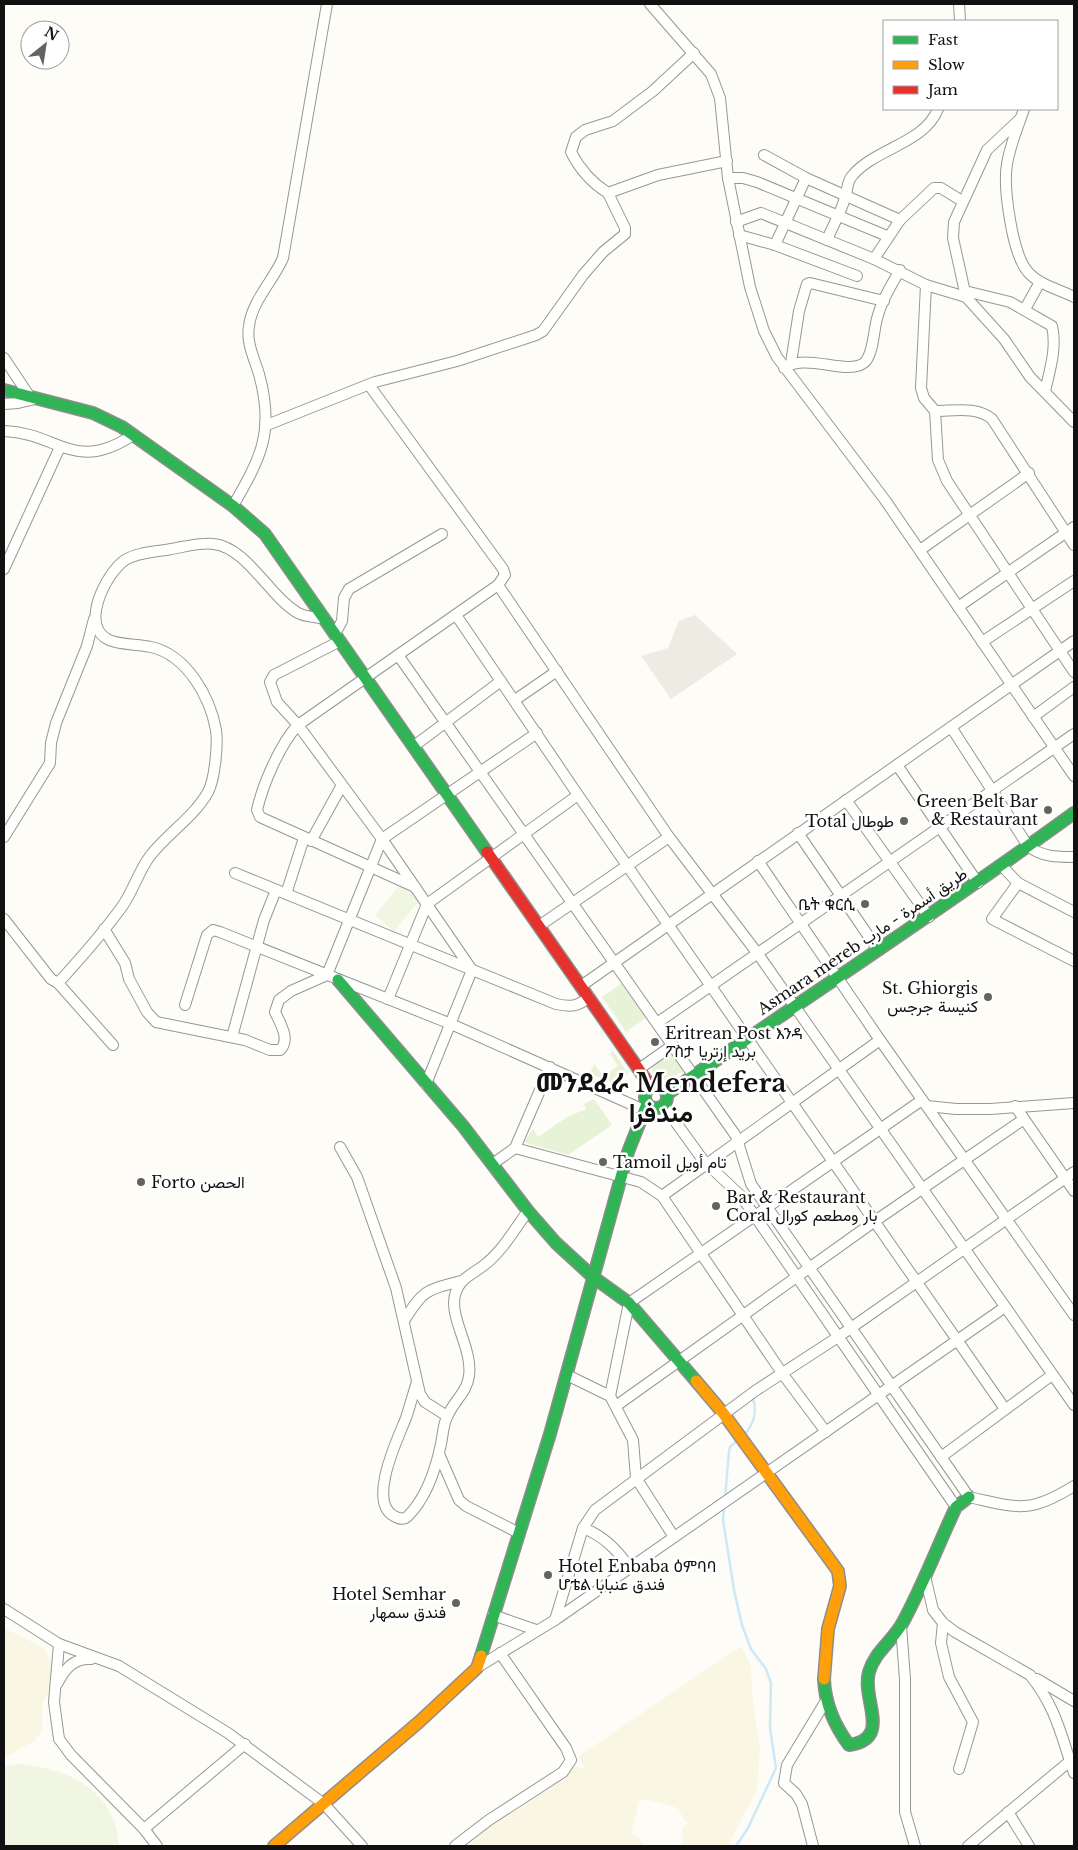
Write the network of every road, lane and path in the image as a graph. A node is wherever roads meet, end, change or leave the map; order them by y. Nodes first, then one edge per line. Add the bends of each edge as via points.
1 (327, 4) edge
2 (650, 4) edge
3 (959, 4) edge
4 (960, 20) edge
5 (694, 53) junction
6 (937, 110) edge
7 (1022, 114) edge
8 (764, 155) dead end
9 (727, 161) junction
10 (728, 178) junction
11 (806, 178) junction
12 (608, 193) junction
13 (846, 194) junction
14 (796, 200) junction
15 (962, 201) junction
16 (837, 216) junction
17 (900, 220) junction
18 (736, 222) junction
19 (785, 223) junction
20 (739, 235) junction
21 (887, 236) junction
22 (826, 240) junction
23 (775, 245) junction
24 (874, 258) junction
25 (900, 270) junction
26 (858, 276) dead end
27 (1040, 282) junction
28 (926, 285) junction
29 (966, 294) junction
30 (1074, 297) edge
31 (884, 301) junction
32 (1025, 309) junction
33 (4, 358) edge
34 (787, 366) junction
35 (369, 385) junction
36 (4, 390) edge
37 (1045, 391) junction
38 (33, 398) junction
39 (4, 404) edge
40 (935, 411) junction
41 (1074, 422) edge
42 (267, 425) junction
43 (4, 431) edge
44 (133, 434) junction
45 (60, 447) junction
46 (1029, 474) junction
47 (233, 506) junction
48 (969, 516) junction
49 (1070, 530) edge
50 (442, 534) dead end
51 (1074, 545) edge
52 (920, 550) junction
53 (4, 569) edge
54 (1007, 574) junction
55 (1074, 581) edge
56 (498, 585) junction
57 (958, 607) junction
58 (1032, 610) junction
59 (456, 615) junction
60 (94, 616) junction
61 (325, 619) junction
62 (338, 637) junction
63 (1074, 641) edge
64 (982, 642) junction
65 (1060, 651) junction
66 (398, 655) junction
67 (557, 671) junction
68 (1074, 672) edge
69 (366, 678) junction
70 (501, 681) junction
71 (1011, 686) junction
72 (1074, 686) edge
73 (515, 700) junction
74 (1033, 717) junction
75 (445, 722) junction
76 (298, 725) junction
77 (951, 727) junction
78 (537, 733) junction
79 (1074, 734) edge
80 (414, 746) junction
81 (1054, 748) junction
82 (897, 765) junction
83 (480, 772) junction
84 (1074, 776) edge
85 (342, 785) junction
86 (992, 791) junction
87 (447, 794) junction
88 (578, 795) junction
89 (846, 800) junction
90 (1074, 813) edge
91 (939, 826) junction
92 (798, 833) junction
93 (524, 835) junction
94 (4, 837) edge
95 (669, 837) junction
96 (382, 839) junction
97 (307, 840) junction
98 (1028, 846) junction
99 (1074, 857) edge
100 (492, 858) junction
101 (758, 861) junction
102 (890, 861) junction
103 (627, 865) junction
104 (1001, 865) junction
105 (372, 867) junction
106 (235, 873) dead end
107 (978, 883) junction
108 (1018, 883) junction
109 (415, 888) junction
110 (276, 890) junction
111 (712, 893) junction
112 (286, 894) junction
113 (841, 898) junction
114 (572, 902) junction
115 (427, 904) junction
116 (1074, 912) edge
117 (929, 917) junction
118 (4, 919) edge
119 (349, 920) junction
120 (670, 924) junction
121 (539, 926) junction
122 (800, 926) junction
123 (104, 929) junction
124 (410, 945) junction
125 (257, 947) junction
126 (878, 950) junction
127 (758, 954) junction
128 (1074, 961) edge
129 (615, 962) junction
130 (472, 970) junction
131 (837, 977) junction
132 (333, 978) junction
133 (58, 983) junction
134 (712, 985) junction
135 (581, 986) junction
136 (589, 997) junction
137 (388, 999) junction
138 (185, 1005) dead end
139 (793, 1006) junction
140 (658, 1023) junction
141 (451, 1024) junction
142 (232, 1037) junction
143 (748, 1037) junction
144 (880, 1040) junction
145 (113, 1044) dead end
146 (673, 1045) junction
147 (550, 1067) junction
148 (639, 1069) junction
149 (838, 1069) junction
150 (694, 1076) junction
151 (426, 1084) junction
152 (651, 1087) junction
153 (667, 1094) junction
154 (793, 1102) junction
155 (1074, 1102) edge
156 (925, 1103) junction
157 (664, 1106) junction
158 (1015, 1106) junction
159 (646, 1107) junction
160 (1024, 1119) junction
161 (880, 1129) junction
162 (738, 1141) junction
163 (340, 1147) dead end
164 (515, 1148) junction
165 (966, 1160) junction
166 (834, 1161) junction
167 (494, 1163) junction
168 (706, 1164) junction
169 (1070, 1175) edge
170 (621, 1177) junction
171 (922, 1190) junction
172 (1074, 1191) edge
173 (662, 1196) junction
174 (768, 1208) junction
175 (528, 1211) junction
176 (755, 1217) junction
177 (1005, 1218) junction
178 (875, 1221) junction
179 (964, 1248) junction
180 (702, 1254) junction
181 (809, 1268) junction
182 (593, 1277) junction
183 (796, 1277) junction
184 (460, 1281) junction
185 (917, 1281) junction
186 (629, 1302) junction
187 (1005, 1307) junction
188 (743, 1315) junction
189 (1074, 1315) edge
190 (404, 1321) junction
191 (851, 1327) junction
192 (838, 1337) junction
193 (958, 1340) junction
194 (678, 1361) junction
195 (782, 1373) junction
196 (566, 1375) junction
197 (1052, 1375) junction
198 (417, 1382) junction
199 (892, 1386) junction
200 (878, 1395) junction
201 (610, 1396) junction
202 (1074, 1405) edge
203 (616, 1406) junction
204 (1005, 1408) junction
205 (723, 1413) junction
206 (447, 1416) junction
207 (826, 1432) junction
208 (439, 1454) junction
209 (942, 1457) junction
210 (766, 1474) junction
211 (636, 1478) junction
212 (1074, 1486) edge
213 (969, 1497) junction
214 (956, 1506) junction
215 (583, 1528) junction
216 (519, 1532) junction
217 (674, 1537) junction
218 (630, 1568) junction
219 (924, 1574) junction
220 (4, 1609) edge
221 (493, 1615) junction
222 (555, 1620) junction
223 (943, 1623) junction
224 (901, 1626) junction
225 (536, 1630) junction
226 (59, 1644) junction
227 (500, 1653) junction
228 (107, 1661) junction
229 (477, 1668) junction
230 (1030, 1675) junction
231 (56, 1687) junction
232 (827, 1699) junction
233 (1074, 1702) edge
234 (245, 1744) junction
235 (1070, 1761) junction
236 (959, 1769) dead end
237 (1074, 1773) edge
238 (324, 1804) junction
239 (1008, 1812) junction
240 (144, 1829) junction
241 (157, 1846) edge
242 (274, 1846) edge
243 (362, 1846) edge
244 (455, 1846) edge
245 (813, 1846) edge
246 (915, 1846) edge
247 (968, 1846) edge
248 (1029, 1846) edge

1 - 42 street via 283,258 252,313 248,327 265,398
2 - 5 street
3 - 4 street
5 - 9 street via 711,74 720,98
5 - 12 street via 653,91 612,121 584,130 576,137 571,152 576,163
6 - 13 street via 928,124 916,133 867,162 851,177
7 - 15 street via 987,150
7 - 27 street via 1007,166 1007,188 1019,257 1028,272
8 - 11 street
9 - 10 street
9 - 12 street via 658,175
10 - 14 street via 757,182
10 - 18 street
11 - 13 street
11 - 14 street
12 - 35 street via 625,234 583,275 543,331 457,361
13 - 16 street
13 - 17 street
14 - 16 street
14 - 19 street
15 - 17 street via 937,187
15 - 29 street via 954,222 953,238
16 - 21 street
16 - 22 street
17 - 21 street
18 - 19 street via 761,213
18 - 20 street
19 - 22 street
19 - 23 street
20 - 23 street
20 - 34 street via 764,331
21 - 24 street
22 - 24 street
23 - 26 street
24 - 25 street
25 - 28 street
25 - 31 street
27 - 30 street
27 - 32 street
28 - 29 street
28 - 40 street via 921,388 924,398
29 - 32 street via 996,298
29 - 37 street via 1004,339 1030,377
31 - 34 street via 864,363 855,367
31 - 34 street via 807,284
32 - 37 street via 1052,326 1051,366
33 - 38 street
34 - 52 street
35 - 42 street
35 - 56 street via 503,569 505,575
36 - 38 main road
37 - 41 street
38 - 39 street
38 - 44 main road via 107,419
40 - 46 street via 985,412
40 - 48 street via 938,460
42 - 47 street via 262,450
43 - 45 street via 36,436
44 - 45 street via 116,446 100,451 78,452
44 - 47 main road
45 - 53 street
46 - 48 street
46 - 49 street
47 - 61 main road via 265,534
48 - 52 street
48 - 54 street
49 - 51 street
49 - 54 street
50 - 62 street via 349,589 344,598
52 - 57 street
54 - 57 street
54 - 58 street
55 - 58 street
56 - 59 street
56 - 67 street
57 - 64 street
58 - 64 street
58 - 65 street
59 - 66 street
59 - 70 street
60 - 61 street via 96,602 124,561 139,555 212,543 226,547 299,614
60 - 94 street via 87,646 56,723 50,763
60 - 123 street via 97,630 109,640 154,648 182,664 203,692 216,730 209,790 197,808 149,858 122,907
61 - 62 main road
62 - 69 main road
62 - 76 street via 274,675 270,682 277,702
63 - 65 street
64 - 71 street
65 - 68 street
65 - 71 street
66 - 69 street
66 - 75 street
67 - 73 street
67 - 95 street
69 - 76 street
69 - 80 main road
70 - 73 street
70 - 75 street
71 - 74 street
71 - 77 street
72 - 74 street
73 - 78 street
74 - 81 street
75 - 80 street
75 - 83 street
76 - 85 street
76 - 97 street via 279,755 257,810 260,817
77 - 82 street
77 - 86 street
78 - 83 street
78 - 88 street
79 - 81 street
80 - 87 main road
81 - 84 street
81 - 86 street
82 - 89 street
82 - 91 street
83 - 87 street
83 - 93 street
85 - 96 street
85 - 97 street
86 - 91 street
86 - 98 street
87 - 96 street
87 - 100 main road
88 - 93 street
88 - 103 street
89 - 92 street
89 - 102 street
90 - 98 main road, Asmara mereb طريق أسمرة - مارب
91 - 102 street
91 - 107 street
92 - 101 street
92 - 113 street
93 - 100 street
93 - 114 street
95 - 103 street
95 - 111 street
96 - 105 street
96 - 109 street
97 - 105 street
97 - 112 street
98 - 99 street via 1049,856
98 - 104 main road, Asmara mereb طريق أسمرة - مارب
100 - 115 street
100 - 121 main road
101 - 111 street
101 - 122 street
102 - 113 street
102 - 117 street
103 - 114 street
103 - 120 street
104 - 107 main road, Asmara mereb طريق أسمرة - مارب
104 - 108 street
105 - 109 street
105 - 119 street
106 - 110 street
107 - 117 main road, Asmara mereb طريق أسمرة - مارب
108 - 116 street
108 - 128 street via 992,919
109 - 115 street
110 - 112 street
110 - 125 street
111 - 120 street
111 - 127 street
112 - 119 street
113 - 122 street
113 - 126 street
114 - 121 street
114 - 129 street
115 - 124 street
115 - 130 street
117 - 126 main road, Asmara mereb طريق أسمرة - مارب
118 - 133 street via 51,979
119 - 124 street
119 - 132 street
120 - 129 street
120 - 134 street
121 - 135 main road
122 - 127 street
122 - 131 street
123 - 133 street
123 - 142 street via 125,963 129,979 147,1012 156,1022
124 - 130 street
124 - 137 street
125 - 132 street
125 - 138 street via 213,930 207,935
125 - 142 street
126 - 131 main road, Asmara mereb طريق أسمرة - مارب
127 - 134 street
127 - 139 street
129 - 135 street
129 - 140 street
130 - 136 street via 556,1004 569,1007 581,1004
130 - 141 street
131 - 139 main road, Asmara mereb طريق أسمرة - مارب
131 - 144 street
132 - 137 street
132 - 142 street via 308,983 280,1000 275,1012 285,1044 280,1050 270,1050
132 - 151 main road
133 - 145 street
134 - 140 street
134 - 143 street
135 - 136 main road
136 - 148 main road
137 - 141 street
139 - 143 main road, Asmara mereb طريق أسمرة - مارب
139 - 149 street
140 - 146 street
141 - 147 street
141 - 151 street
143 - 150 main road, Asmara mereb طريق أسمرة - مارب
143 - 154 street
144 - 149 street
144 - 156 street
146 - 148 street
146 - 150 street
147 - 159 street
147 - 164 street
148 - 152 main road
149 - 154 street
149 - 161 street
150 - 153 main road, Asmara mereb طريق أسمرة - مارب
150 - 162 street
151 - 167 main road
152 - 153 main road via 659,1086
152 - 159 main road via 646,1094
153 - 157 main road
154 - 162 street
154 - 166 street
155 - 158 street
156 - 158 street via 956,1110
156 - 161 street
156 - 165 street
157 - 159 main road
157 - 168 street
158 - 160 street
159 - 170 main road
160 - 165 street
160 - 169 street
161 - 166 street
161 - 171 street
162 - 168 street
162 - 174 street via 752,1184
163 - 190 street via 360,1186 396,1288
164 - 167 street
164 - 170 street
165 - 171 street
165 - 177 street
166 - 174 street
166 - 178 street
167 - 175 main road
168 - 173 street
168 - 176 street via 741,1196
169 - 172 street
169 - 177 street
170 - 173 street via 641,1182
170 - 182 main road
171 - 178 street
171 - 179 street
173 - 180 street
174 - 176 street
174 - 181 street
175 - 182 main road via 556,1243
175 - 184 street via 498,1253
176 - 180 street
176 - 183 street
177 - 179 street
177 - 189 street
178 - 181 street
178 - 185 street
179 - 185 street
179 - 187 street
180 - 186 street
180 - 188 street
181 - 183 street
181 - 191 street
182 - 186 main road
182 - 196 main road
183 - 188 street
183 - 192 street
184 - 190 street via 420,1295
184 - 206 street via 454,1296 468,1353 469,1376 464,1393
185 - 191 street
185 - 193 street
186 - 194 main road
186 - 201 street
187 - 193 street
187 - 197 street
188 - 194 street
188 - 195 street
190 - 198 street
191 - 192 street
191 - 199 street
192 - 195 street
192 - 200 street
193 - 199 street
193 - 204 street
194 - 203 street
194 - 205 main road
195 - 205 street
195 - 207 street
196 - 201 street
196 - 216 main road
197 - 202 street
197 - 204 street
198 - 206 street via 425,1402
198 - 208 street via 385,1472 386,1508 391,1514 403,1519 414,1509
199 - 200 street
199 - 209 street
200 - 207 street
200 - 214 street
201 - 203 street
203 - 211 street via 633,1440
204 - 209 street
205 - 210 main road
205 - 211 street
206 - 208 street
207 - 210 street
208 - 216 street via 459,1500
209 - 213 street
210 - 217 street
210 - 232 main road via 841,1579 822,1668
211 - 215 street via 595,1510
211 - 217 street
212 - 213 street via 1042,1504 1023,1507
213 - 214 main road
214 - 219 main road
215 - 218 street via 608,1542
215 - 222 street
216 - 221 main road
217 - 218 street
218 - 222 street
219 - 223 street via 933,1610
219 - 224 main road
220 - 226 street
221 - 225 street
221 - 229 main road
222 - 225 street
223 - 230 street
223 - 236 street via 941,1643 948,1677 973,1722
224 - 232 main road via 882,1647 866,1682 874,1726 868,1738 857,1746 849,1745 842,1737
224 - 246 street via 905,1679 905,1812
225 - 227 street
226 - 228 street
226 - 231 street
227 - 229 street
227 - 244 street via 571,1760 563,1772
228 - 231 street via 76,1661 65,1670
228 - 234 street
229 - 238 main road
230 - 233 street
230 - 235 street via 1051,1704
231 - 240 street via 54,1702 59,1739
232 - 245 street via 783,1777 784,1783 802,1804
234 - 238 street
234 - 240 street
235 - 237 street
235 - 239 street
238 - 242 main road
238 - 243 street
239 - 247 street
239 - 248 street
240 - 241 street

